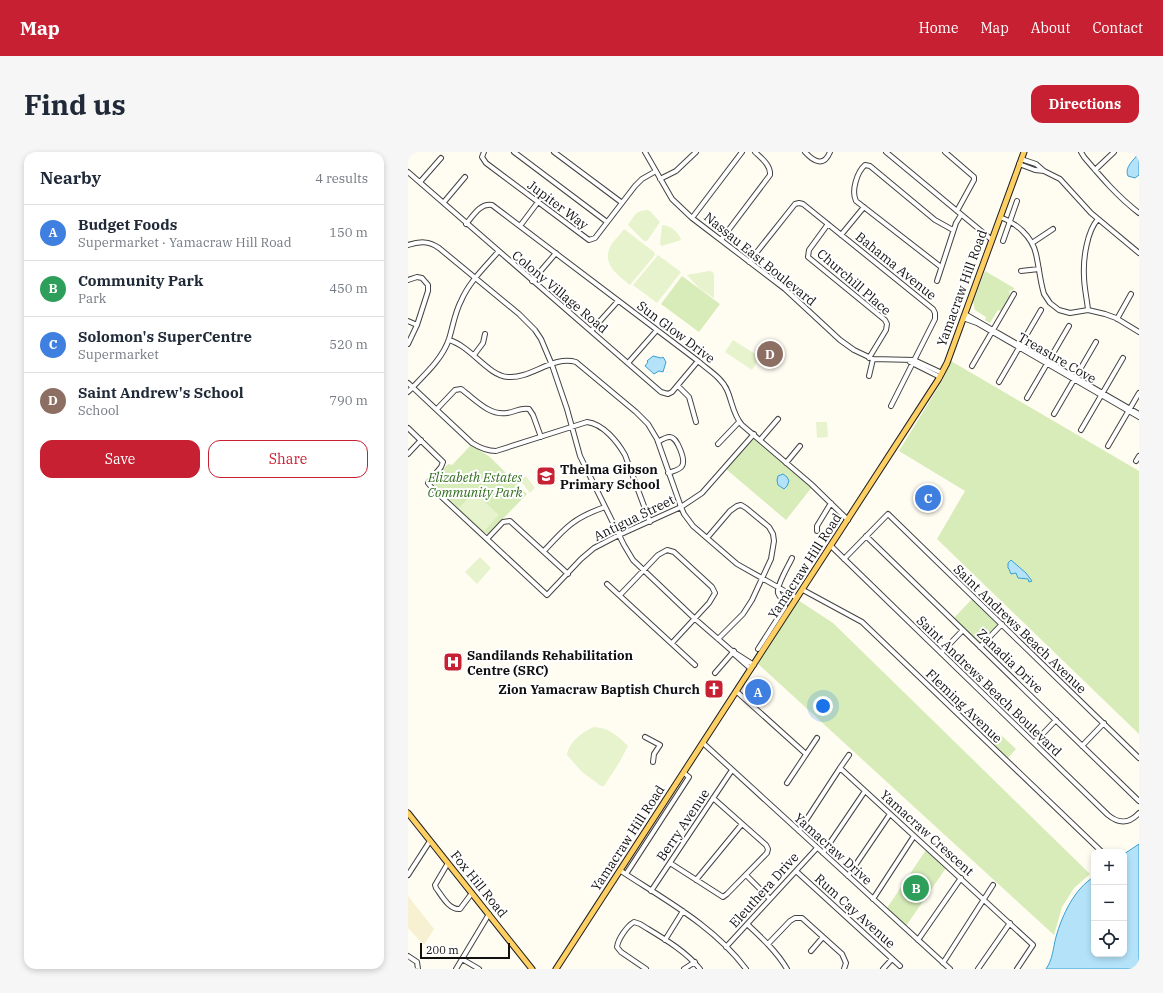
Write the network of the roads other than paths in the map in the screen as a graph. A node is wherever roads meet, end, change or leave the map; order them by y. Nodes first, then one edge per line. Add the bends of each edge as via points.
1 (484, 152) edge
2 (514, 152) edge
3 (554, 152) edge
4 (645, 152) edge
5 (696, 152) edge
6 (742, 152) edge
7 (755, 152) edge
8 (805, 152) edge
9 (830, 152) edge
10 (886, 152) edge
11 (945, 152) edge
12 (1024, 152) edge
13 (1081, 152) edge
14 (1114, 152) edge
15 (441, 158) dead end
16 (1020, 162) junction
17 (1095, 170) junction
18 (656, 171) junction
19 (408, 172) edge
20 (465, 177) dead end
21 (660, 179) junction
22 (420, 182) junction
23 (1017, 201) dead end
24 (444, 202) junction
25 (538, 202) junction
26 (622, 202) junction
27 (864, 208) junction
28 (957, 211) junction
29 (1139, 213) edge
30 (961, 214) junction
31 (1000, 217) junction
32 (692, 218) junction
33 (1098, 219) junction
34 (607, 222) junction
35 (1009, 222) junction
36 (466, 224) junction
37 (828, 224) junction
38 (520, 226) junction
39 (1053, 229) dead end
40 (954, 230) junction
41 (841, 235) junction
42 (721, 240) junction
43 (992, 240) junction
44 (1003, 241) dead end
45 (1032, 243) junction
46 (408, 245) edge
47 (498, 252) junction
48 (556, 253) junction
49 (1139, 254) edge
50 (749, 262) junction
51 (941, 268) junction
52 (1039, 269) junction
53 (1020, 271) dead end
54 (476, 278) junction
55 (408, 280) edge
56 (532, 281) junction
57 (937, 281) dead end
58 (1014, 294) dead end
59 (1132, 294) dead end
60 (618, 300) junction
61 (1041, 310) dead end
62 (1088, 310) junction
63 (964, 316) junction
64 (1117, 319) junction
65 (408, 321) edge
66 (417, 325) junction
67 (1069, 326) dead end
68 (657, 330) junction
69 (993, 330) junction
70 (591, 331) junction
71 (1139, 332) edge
72 (485, 334) dead end
73 (449, 340) junction
74 (1096, 342) dead end
75 (408, 344) edge
76 (1020, 346) junction
77 (474, 355) junction
78 (871, 358) junction
79 (1123, 358) dead end
80 (698, 361) junction
81 (913, 361) junction
82 (1048, 362) junction
83 (628, 363) junction
84 (552, 365) junction
85 (972, 366) dead end
86 (941, 375) junction
87 (869, 376) dead end
88 (1075, 378) junction
89 (999, 382) dead end
90 (408, 383) edge
91 (678, 386) junction
92 (413, 387) junction
93 (408, 392) edge
94 (1139, 393) edge
95 (1102, 394) junction
96 (1027, 398) dead end
97 (891, 406) dead end
98 (436, 409) junction
99 (1129, 410) junction
100 (1054, 414) dead end
101 (1139, 414) edge
102 (1139, 417) edge
103 (778, 419) dead end
104 (696, 422) dead end
105 (739, 422) junction
106 (571, 426) junction
107 (408, 428) edge
108 (1081, 430) dead end
109 (754, 434) junction
110 (540, 437) junction
111 (421, 440) junction
112 (760, 440) junction
113 (658, 442) junction
114 (718, 444) dead end
115 (800, 446) dead end
116 (1108, 446) dead end
117 (408, 454) edge
118 (1139, 456) edge
119 (786, 462) junction
120 (1136, 462) dead end
121 (668, 473) junction
122 (831, 503) junction
123 (605, 507) junction
124 (681, 507) junction
125 (848, 520) junction
126 (650, 522) junction
127 (817, 531) dead end
128 (619, 535) junction
129 (866, 536) junction
130 (707, 538) junction
131 (487, 539) junction
132 (831, 546) junction
133 (544, 552) junction
134 (792, 558) dead end
135 (844, 559) junction
136 (643, 570) junction
137 (568, 574) junction
138 (762, 579) junction
139 (607, 584) dead end
140 (778, 588) junction
141 (802, 590) junction
142 (620, 595) junction
143 (797, 598) junction
144 (694, 618) junction
145 (1002, 624) junction
146 (963, 630) junction
147 (718, 639) junction
148 (672, 643) junction
149 (980, 647) junction
150 (758, 649) dead end
151 (733, 651) junction
152 (941, 653) junction
153 (695, 665) dead end
154 (752, 667) junction
155 (715, 673) dead end
156 (736, 691) junction
157 (1056, 720) junction
158 (1104, 723) junction
159 (645, 737) dead end
160 (817, 738) dead end
161 (703, 743) junction
162 (1034, 743) junction
163 (1082, 746) junction
164 (806, 754) junction
165 (849, 756) dead end
166 (1139, 758) edge
167 (653, 762) dead end
168 (840, 768) junction
169 (732, 770) junction
170 (684, 773) junction
171 (787, 783) dead end
172 (865, 791) junction
173 (713, 798) junction
174 (1139, 801) edge
175 (408, 812) edge
176 (658, 812) junction
177 (1139, 813) edge
178 (890, 814) junction
179 (664, 816) junction
180 (742, 824) junction
181 (799, 831) junction
182 (914, 836) junction
183 (430, 841) junction
184 (817, 848) junction
185 (1099, 849) edge
186 (823, 853) junction
187 (448, 863) junction
188 (670, 863) junction
189 (621, 871) junction
190 (796, 871) junction
191 (626, 874) junction
192 (746, 875) junction
193 (408, 876) edge
194 (848, 876) junction
195 (961, 878) junction
196 (696, 880) junction
197 (993, 885) dead end
198 (651, 891) junction
199 (472, 893) junction
200 (770, 899) junction
201 (873, 899) junction
202 (984, 899) junction
203 (683, 911) junction
204 (489, 914) junction
205 (747, 924) junction
206 (1010, 924) junction
207 (824, 937) junction
208 (665, 940) junction
209 (918, 940) junction
210 (768, 944) junction
211 (726, 947) junction
212 (811, 950) dead end
213 (408, 956) edge
214 (462, 959) junction
215 (892, 959) junction
216 (695, 962) junction
217 (943, 963) junction
218 (900, 966) dead end
219 (744, 968) edge
220 (418, 969) edge
221 (456, 969) edge
222 (479, 969) edge
223 (532, 969) edge
224 (556, 969) edge
225 (646, 969) edge
226 (684, 969) edge
227 (700, 969) edge
228 (787, 969) edge
229 (844, 969) edge
230 (883, 969) edge
231 (950, 969) edge
232 (978, 969) edge
233 (1017, 969) edge

1 - 25 street, Jupiter Way via 483,160
2 - 34 street
3 - 26 street
4 - 18 street, Nassau East Boulevard
5 - 21 street via 676,171
6 - 32 street
7 - 42 street via 769,167 770,175
8 - 9 street via 814,160 822,162 828,158
10 - 28 street
11 - 28 street via 974,177
12 - 16 main road, Yamacraw Hill Road
13 - 17 street
14 - 17 street
15 - 22 street
16 - 31 main road, Yamacraw Hill Road
16 - 33 street via 1036,164 1060,180
17 - 29 street
18 - 21 street, Nassau East Boulevard
18 - 26 street, Jupiter Way via 642,179
19 - 22 street, Colony Village Road
20 - 24 street
21 - 32 street, Nassau East Boulevard via 672,199
22 - 24 street, Colony Village Road
23 - 35 street
24 - 36 street, Colony Village Road
25 - 34 street, Jupiter Way via 589,240 595,238
25 - 38 street
26 - 34 street, Jupiter Way
27 - 40 street via 856,201 854,191 865,165 870,166 935,220
27 - 41 street
27 - 51 street
28 - 30 street
30 - 40 street
30 - 43 street
31 - 35 street
31 - 43 main road, Yamacraw Hill Road
32 - 42 street, Nassau East Boulevard
33 - 49 street
33 - 62 street via 1092,228 1085,255 1084,276
35 - 44 street
35 - 45 street via 1020,229
36 - 38 street, Sun Glow Drive via 480,208 488,204
36 - 47 street, Colony Village Road
37 - 41 street, Bahama Avenue
37 - 50 street, Bahama Avenue via 799,202
37 - 78 street, Churchill Place via 809,250 808,257 885,320 886,330
38 - 48 street, Sun Glow Drive
39 - 45 street
40 - 51 street
41 - 81 street, Bahama Avenue via 935,311 935,319
42 - 50 street, Nassau East Boulevard
43 - 63 main road, Yamacraw Hill Road
45 - 52 street
46 - 54 street via 423,242 433,244
47 - 54 street
47 - 56 street, Colony Village Road
48 - 56 street
48 - 60 street, Sun Glow Drive
50 - 78 street, Nassau East Boulevard via 785,289 840,340
51 - 57 street
52 - 53 street
52 - 62 street via 1044,294 1054,307 1070,313
54 - 73 street via 460,302
54 - 84 street via 535,330
55 - 66 street via 422,278 428,286
56 - 70 street, Colony Village Road
58 - 69 street
59 - 64 street
60 - 68 street, Sun Glow Drive
60 - 70 street
61 - 76 street
62 - 64 street
63 - 69 street, Treasure Cove
63 - 86 main road, Yamacraw Hill Road
64 - 71 street
65 - 66 street
66 - 75 street
67 - 82 street
68 - 80 street, Sun Glow Drive
68 - 83 street
69 - 76 street, Treasure Cove
69 - 85 street
70 - 83 street, Colony Village Road
72 - 77 street via 483,343
73 - 77 street via 460,344
73 - 92 street via 437,361
74 - 88 street
76 - 82 street, Treasure Cove
76 - 89 street
77 - 84 street via 493,371 508,377 523,375
78 - 81 street, Nassau East Boulevard
78 - 87 street, Churchill Place
79 - 95 street
80 - 91 street
80 - 105 street, Sun Glow Drive via 724,383
81 - 86 street, Nassau East Boulevard
81 - 97 street, Bahama Avenue
82 - 88 street, Treasure Cove
82 - 96 street
83 - 91 street, Colony Village Road via 663,393 670,393
84 - 106 street
84 - 113 street via 566,361 576,362 636,412 648,424
86 - 125 main road, Yamacraw Hill Road
88 - 95 street, Treasure Cove
88 - 100 street
90 - 92 street
91 - 104 street via 688,397
92 - 93 street
92 - 98 street
94 - 99 street
95 - 99 street, Treasure Cove
95 - 108 street
98 - 110 street via 472,443 490,451
98 - 110 street via 455,390 461,389 495,412 508,413 529,409
99 - 101 street, Treasure Cove
99 - 102 street, Treasure Cove
99 - 116 street
103 - 112 street
105 - 109 street
105 - 114 street
106 - 110 street
106 - 123 street via 580,456
106 - 126 street via 595,423 619,445
107 - 111 street
109 - 112 street
109 - 124 street, Antigua Street via 702,493
111 - 117 street
111 - 131 street via 443,462 428,483
112 - 119 street
113 - 121 street
113 - 121 street via 673,438 684,460 682,467
115 - 119 street
118 - 120 street
119 - 122 street
121 - 124 street
122 - 125 street
122 - 127 street via 817,526
123 - 128 street
123 - 133 street via 571,523
124 - 126 street, Antigua Street
124 - 130 street via 693,526
125 - 132 main road, Yamacraw Hill Road
126 - 128 street, Antigua Street
128 - 136 street via 630,555
128 - 137 street, Antigua Street via 587,553
129 - 135 street
129 - 145 street, Saint Andrews Beach Avenue via 888,514
129 - 146 street, Zanadia Drive
130 - 138 street via 737,564
130 - 138 street via 735,507 741,505 746,508 769,527 774,537 772,552
131 - 133 street via 503,522 510,521
131 - 137 street, Antigua Street via 548,595
132 - 135 street, Saint Andrews Beach Boulevard
132 - 141 main road, Yamacraw Hill Road
133 - 137 street
134 - 140 street
135 - 152 street, Saint Andrews Beach Boulevard
136 - 142 street
136 - 144 street
136 - 144 street via 661,553 672,551 712,587 714,595
138 - 140 street
138 - 147 street via 743,614
139 - 142 street
140 - 143 street
140 - 150 street via 786,604
141 - 143 main road, Yamacraw Hill Road
141 - 185 street, Fleming Avenue via 862,622
142 - 148 street
143 - 154 main road, Yamacraw Hill Road
144 - 147 street
144 - 148 street
145 - 149 street
145 - 158 street, Saint Andrews Beach Avenue
146 - 149 street, Zanadia Drive
146 - 152 street
147 - 151 street
148 - 153 street
149 - 157 street, Zanadia Drive
151 - 154 street
151 - 155 street
152 - 162 street, Saint Andrews Beach Boulevard
154 - 156 main road, Yamacraw Hill Road
156 - 161 main road, Yamacraw Hill Road
156 - 164 street
157 - 162 street
157 - 163 street, Zanadia Drive
158 - 163 street
158 - 166 street, Saint Andrews Beach Avenue
159 - 167 street via 660,745 654,754
160 - 164 street
161 - 169 street, Yamacraw Drive
161 - 170 main road, Yamacraw Hill Road
162 - 177 street, Saint Andrews Beach Boulevard via 1111,817 1126,822 1131,821
163 - 174 street, Zanadia Drive
164 - 171 street
165 - 168 street
168 - 172 street, Yamacraw Crescent
168 - 181 street
169 - 173 street, Berry Avenue
169 - 181 street, Yamacraw Drive
170 - 176 main road, Yamacraw Hill Road
170 - 179 street via 689,777
172 - 178 street, Yamacraw Crescent
172 - 186 street
173 - 180 street
173 - 188 street, Berry Avenue
175 - 183 main road, Fox Hill Road
176 - 179 street
176 - 189 main road, Yamacraw Hill Road
178 - 182 street, Yamacraw Crescent
178 - 194 street
179 - 191 street
180 - 192 street via 766,845 768,850
180 - 196 street
181 - 184 street, Yamacraw Drive
182 - 195 street, Yamacraw Crescent
182 - 201 street
183 - 187 main road, Fox Hill Road
183 - 193 street
184 - 186 street, Yamacraw Drive
184 - 190 street, Eleuthera Drive
186 - 194 street, Yamacraw Drive
187 - 199 main road, Fox Hill Road
187 - 199 street via 435,885 447,903 460,909
188 - 196 street
188 - 198 street, Berry Avenue
189 - 191 street
189 - 224 main road, Yamacraw Hill Road
190 - 200 street, Eleuthera Drive
190 - 215 street, Rum Cay Avenue
191 - 198 street
192 - 196 street via 723,897
192 - 200 street
194 - 201 street, Yamacraw Drive
195 - 202 street, Yamacraw Crescent
195 - 209 street
197 - 202 street
198 - 203 street
199 - 204 main road, Fox Hill Road
200 - 205 street, Eleuthera Drive
201 - 209 street, Yamacraw Drive
202 - 206 street, Yamacraw Crescent
202 - 217 street
203 - 208 street
203 - 211 street
204 - 214 street
204 - 223 main road, Fox Hill Road
205 - 210 street
205 - 211 street, Eleuthera Drive
206 - 232 street
206 - 233 street, Yamacraw Crescent via 1033,945
207 - 210 street via 802,918 795,918
207 - 212 street
207 - 229 street via 845,958
208 - 216 street
208 - 225 street via 635,922 629,925 618,944 619,950
209 - 217 street, Yamacraw Drive
210 - 228 street
211 - 219 street
213 - 220 street via 417,962
214 - 221 street
214 - 222 street
215 - 218 street, Rum Cay Avenue
215 - 230 street
216 - 226 street
216 - 227 street
217 - 231 street, Yamacraw Drive

